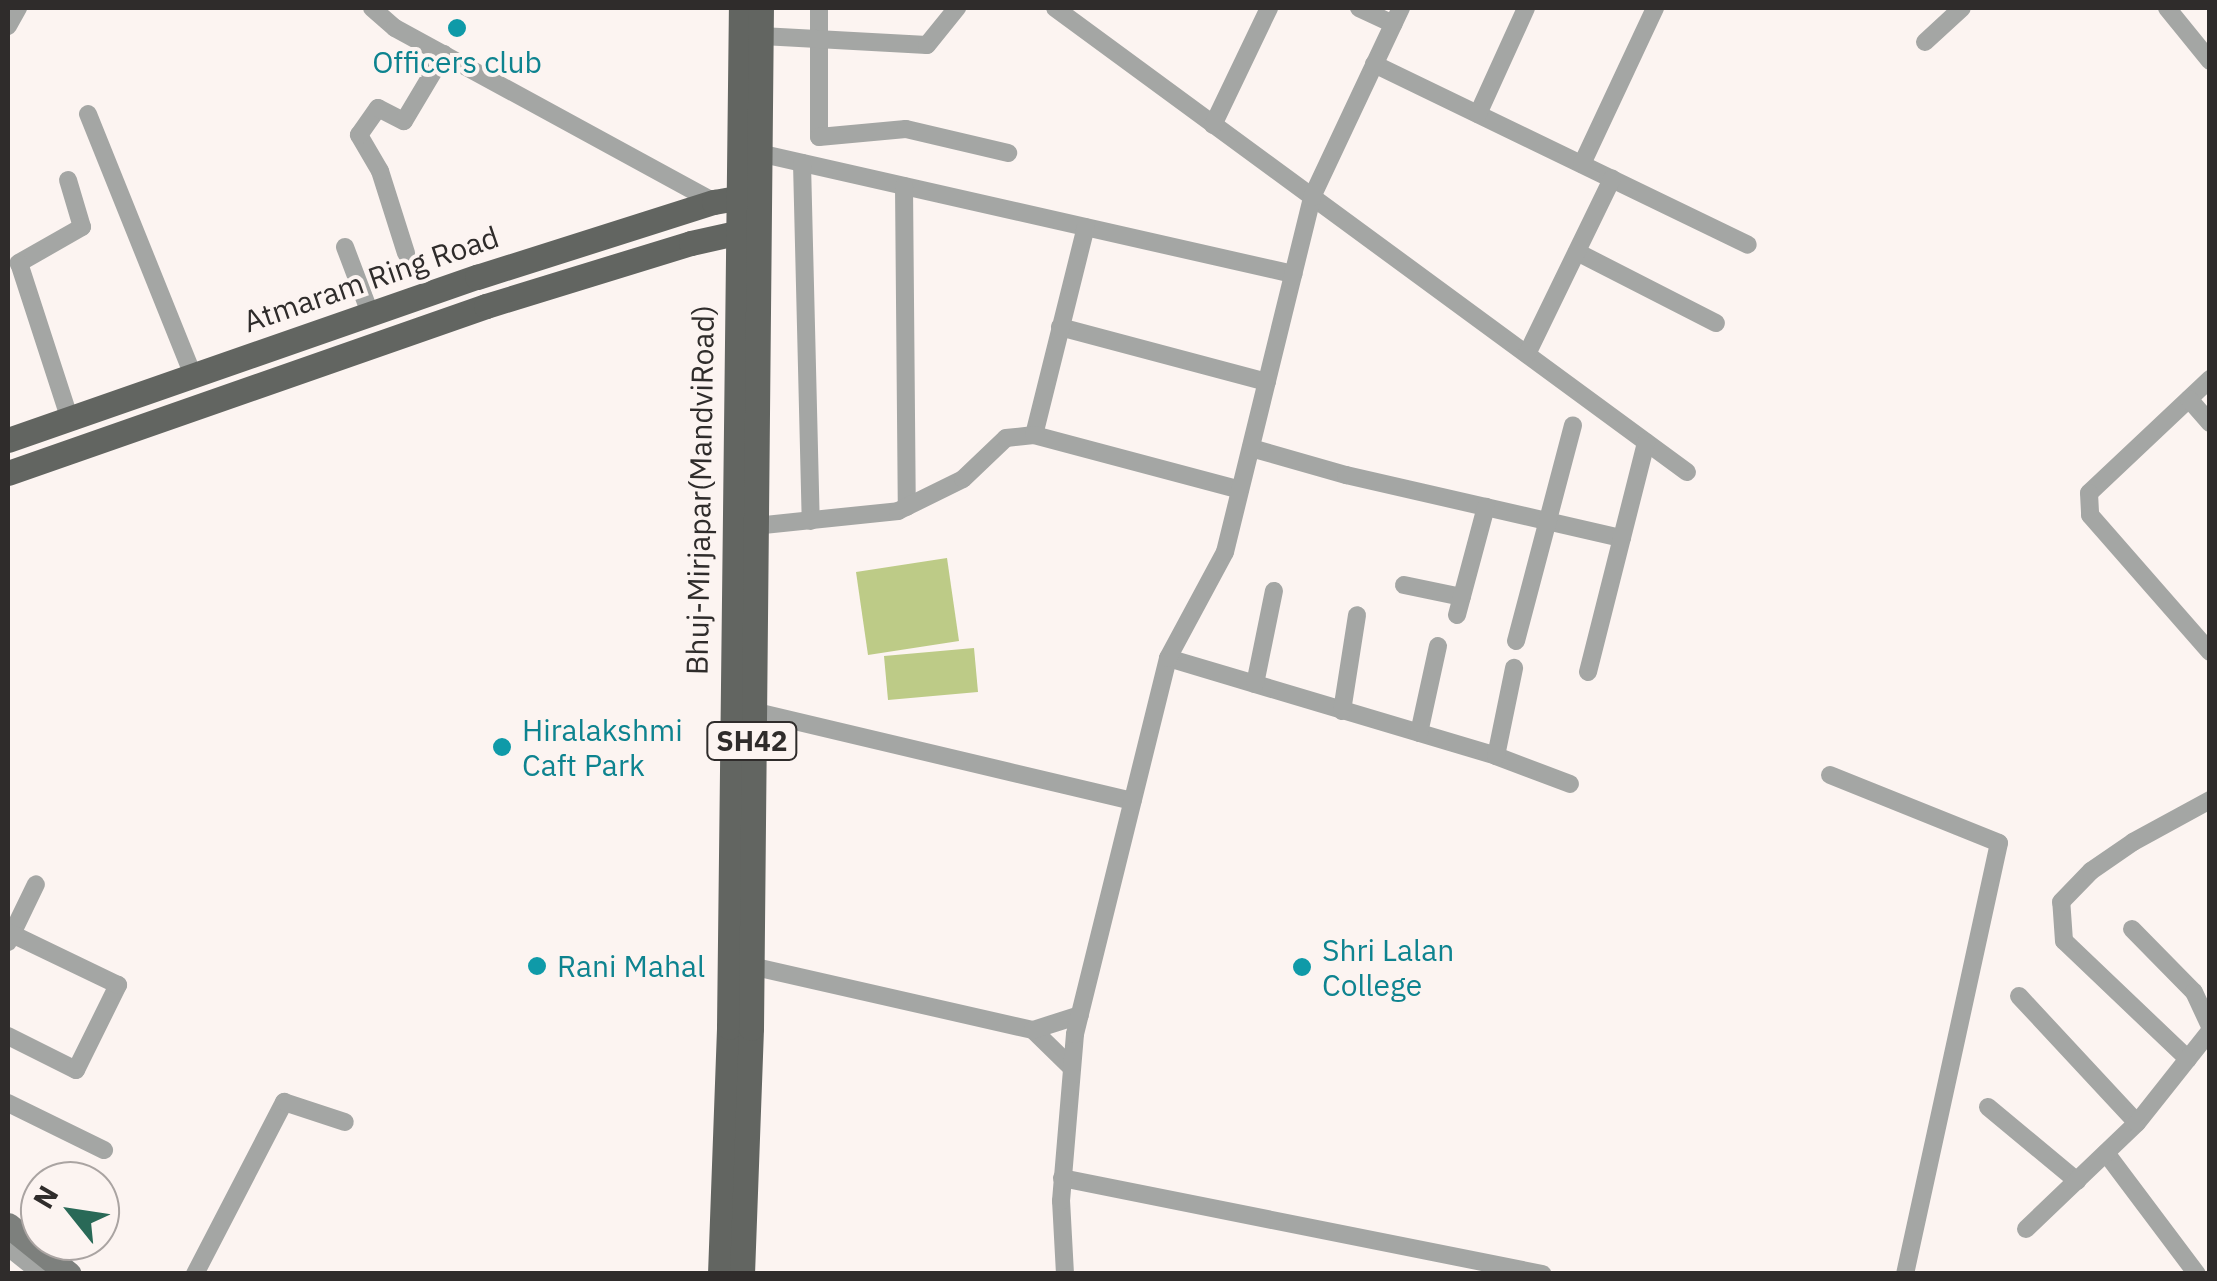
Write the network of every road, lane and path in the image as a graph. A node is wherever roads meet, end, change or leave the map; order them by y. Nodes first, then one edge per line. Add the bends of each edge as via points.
1 (18, 8) edge
2 (372, 8) edge
3 (741, 8) edge
4 (761, 8) edge
5 (818, 8) edge
6 (957, 8) edge
7 (1055, 8) edge
8 (1269, 8) edge
9 (1358, 8) edge
10 (1526, 8) edge
11 (1655, 8) edge
12 (1962, 8) edge
13 (2167, 8) edge
14 (1398, 16) edge
15 (8, 26) edge
16 (761, 36) junction
17 (819, 39) junction
18 (1925, 42) dead end
19 (444, 54) junction
20 (2210, 61) edge
21 (1374, 64) junction
22 (88, 114) dead end
23 (1478, 114) junction
24 (1213, 125) junction
25 (759, 153) junction
26 (1008, 153) dead end
27 (802, 163) junction
28 (1582, 164) junction
29 (1612, 179) junction
30 (68, 180) dead end
31 (904, 186) junction
32 (1312, 197) junction
33 (736, 198) junction
34 (1086, 227) junction
35 (747, 231) junction
36 (1748, 245) dead end
37 (345, 247) dead end
38 (1576, 252) junction
39 (406, 253) dead end
40 (1293, 274) junction
41 (370, 313) junction
42 (1716, 323) dead end
43 (1060, 327) junction
44 (1526, 354) junction
45 (192, 373) junction
46 (2210, 379) edge
47 (1267, 382) junction
48 (2188, 398) junction
49 (69, 417) junction
50 (2210, 423) edge
51 (1574, 425) dead end
52 (1034, 435) junction
53 (8, 440) edge
54 (1646, 442) junction
55 (1250, 448) junction
56 (1688, 472) dead end
57 (8, 473) edge
58 (1240, 490) junction
59 (907, 507) junction
60 (1486, 507) junction
61 (811, 521) junction
62 (1546, 521) junction
63 (754, 526) junction
64 (1622, 538) junction
65 (1404, 585) dead end
66 (1274, 590) dead end
67 (1357, 615) dead end
68 (1516, 641) dead end
69 (1438, 646) dead end
70 (2210, 652) edge
71 (1168, 658) junction
72 (1514, 668) dead end
73 (1588, 672) dead end
74 (1255, 684) junction
75 (752, 711) junction
76 (1342, 711) junction
77 (1419, 733) junction
78 (1496, 756) junction
79 (1830, 775) dead end
80 (1570, 784) dead end
81 (2210, 800) edge
82 (1133, 801) junction
83 (36, 884) dead end
84 (2132, 929) dead end
85 (10, 939) edge
86 (751, 966) junction
87 (2019, 996) dead end
88 (1080, 1016) junction
89 (2210, 1029) edge
90 (1033, 1030) junction
91 (8, 1036) edge
92 (2188, 1059) junction
93 (1072, 1068) junction
94 (8, 1104) edge
95 (1988, 1107) dead end
96 (345, 1122) dead end
97 (2137, 1123) junction
98 (104, 1150) dead end
99 (2106, 1152) junction
100 (1062, 1178) junction
101 (2076, 1181) junction
102 (8, 1225) edge
103 (2026, 1230) dead end
104 (8, 1246) edge
105 (35, 1271) edge
106 (70, 1274) edge
107 (196, 1274) edge
108 (720, 1274) edge
109 (742, 1274) edge
110 (1065, 1274) edge
111 (1544, 1274) edge
112 (1905, 1274) edge
113 (2198, 1274) edge

1 - 15 street
2 - 19 street
3 - 33 main road, Bhuj-Mirjapar(MandviRoad) / SH42
4 - 16 main road, Bhuj-Mirjapar(MandviRoad) / SH42
5 - 17 street
6 - 17 street via 927,45
7 - 24 street
8 - 24 street
9 - 14 street
10 - 23 street
11 - 28 street
12 - 18 street
13 - 20 street
14 - 21 street
16 - 17 street
16 - 25 main road, Bhuj-Mirjapar(MandviRoad) / SH42
17 - 26 street via 819,137 906,129
19 - 33 street
19 - 39 street via 404,121 378,108 360,134 380,171
21 - 23 street
21 - 32 street
22 - 45 street
23 - 28 street
24 - 32 street
25 - 27 street
25 - 33 main road, Bhuj-Mirjapar(MandviRoad) / SH42
27 - 31 street
27 - 61 street
28 - 29 street
29 - 36 street
29 - 38 street
30 - 49 street via 82,228 19,263
31 - 34 street
31 - 59 street
32 - 40 street
32 - 44 street
33 - 35 main road, Bhuj-Mirjapar(MandviRoad) / SH42
33 - 41 main road, Atmaram Ring Road
34 - 40 street
34 - 43 street
35 - 57 main road, Atmaram Ring Road via 486,306
35 - 63 main road, Bhuj-Mirjapar(MandviRoad) / SH42
35 - 108 main road, Bhuj-Mirjapar(MandviRoad) / SH42
37 - 41 street
38 - 42 street
38 - 44 street
40 - 47 street
41 - 45 main road, Atmaram Ring Road
43 - 47 street
43 - 52 street
44 - 54 street
45 - 49 main road, Atmaram Ring Road
46 - 48 street
47 - 55 street
48 - 50 street
48 - 70 street via 2089,492 2090,515
49 - 53 main road, Atmaram Ring Road
51 - 62 street
52 - 58 street
52 - 59 street via 1006,438 962,480
54 - 56 street
54 - 64 street
55 - 58 street
55 - 60 street
58 - 71 street via 1226,552
59 - 61 street
60 - 62 street
60 - 65 street via 1460,606
61 - 63 street
62 - 64 street
62 - 68 street
63 - 75 main road, Bhuj-Mirjapar(MandviRoad) / SH42
64 - 73 street
66 - 74 street
67 - 76 street
69 - 77 street
71 - 74 street
71 - 82 street
72 - 78 street
74 - 76 street
75 - 82 street
75 - 86 main road, Bhuj-Mirjapar(MandviRoad) / SH42
76 - 77 street
77 - 78 street
78 - 80 street
79 - 112 street via 2000,843
81 - 92 street via 2133,842 2060,902 2064,940
82 - 88 street
83 - 85 street
84 - 89 street via 2194,992
85 - 91 street via 118,984 76,1070
86 - 90 street
86 - 109 main road, Bhuj-Mirjapar(MandviRoad) / SH42
87 - 97 street
88 - 90 street
88 - 93 street
89 - 92 street
90 - 93 street
92 - 97 street
93 - 100 street
94 - 98 street
95 - 101 street
96 - 107 street via 284,1102
97 - 99 street
99 - 101 street
99 - 113 street
100 - 110 street
100 - 111 street
101 - 103 street
102 - 106 main road
104 - 105 street

